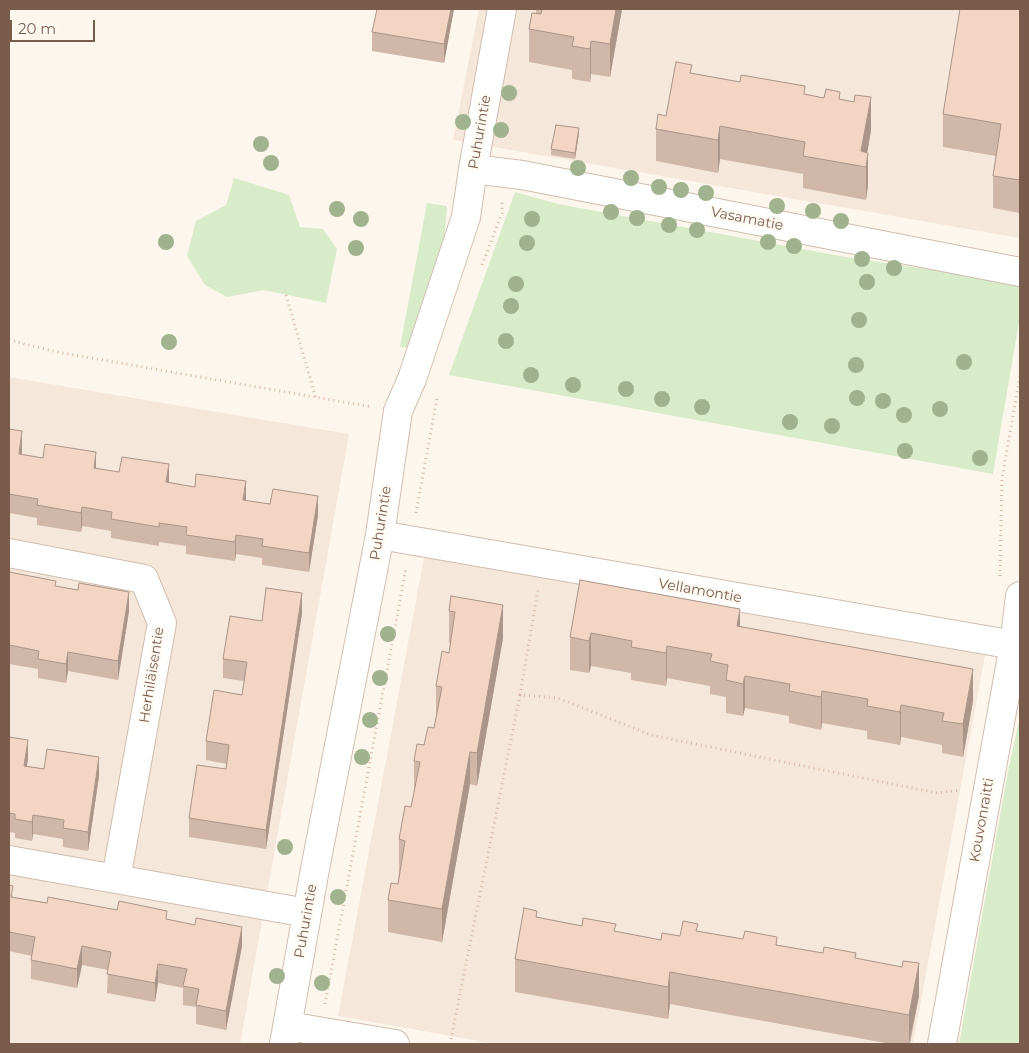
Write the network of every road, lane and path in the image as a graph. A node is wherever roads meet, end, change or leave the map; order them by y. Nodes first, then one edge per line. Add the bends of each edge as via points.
1 (502, 9) edge
2 (473, 169) junction
3 (1020, 272) edge
4 (286, 295) dead end
5 (9, 340) edge
6 (1020, 376) edge
7 (316, 398) junction
8 (398, 411) junction
9 (380, 535) junction
10 (9, 553) edge
11 (542, 564) junction
12 (1000, 577) dead end
13 (1020, 596) edge
14 (1017, 646) edge
15 (520, 695) junction
16 (988, 787) junction
17 (9, 860) edge
18 (116, 879) junction
19 (307, 914) junction
20 (286, 1035) edge
21 (395, 1044) edge
22 (450, 1044) edge
23 (942, 1044) edge

1 - 2 street, Puhurintie
2 - 3 street, Vasamatie via 522,175
2 - 8 street, Puhurintie via 466,217 412,379
4 - 7 path
5 - 7 path via 57,352
6 - 12 path via 1002,478
7 - 8 path
8 - 9 street, Puhurintie
9 - 11 street, Vellamontie
9 - 19 street, Puhurintie
10 - 18 street, Herhiläisentie via 144,579 162,623
11 - 14 street, Vellamontie
11 - 15 path
13 - 14 street, Kouvonraitti
14 - 16 street, Kouvonraitti
15 - 16 path via 558,698 651,734 937,793
15 - 22 path
16 - 23 street, Kouvonraitti
17 - 18 street
18 - 19 street
19 - 20 street, Puhurintie
20 - 21 street

